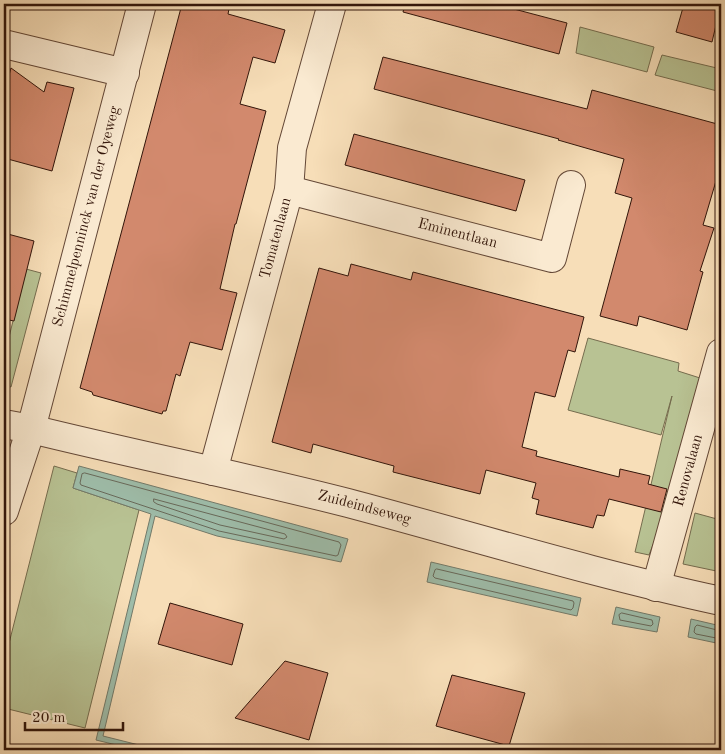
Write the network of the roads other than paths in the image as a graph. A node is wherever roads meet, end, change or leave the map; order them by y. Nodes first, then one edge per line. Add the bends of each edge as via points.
1 (142, 4) edge
2 (332, 4) edge
3 (4, 44) edge
4 (125, 73) junction
5 (571, 185) dead end
6 (289, 190) junction
7 (721, 353) edge
8 (4, 424) edge
9 (31, 428) junction
10 (213, 470) junction
11 (4, 511) edge
12 (656, 587) junction
13 (721, 602) edge

1 - 4 street, Schimmelpenninck van der Oyeweg
2 - 6 street, Tomatenlaan via 292,148
3 - 4 street
4 - 9 street, Schimmelpenninck van der Oyeweg
5 - 6 street, Eminentlaan via 552,258
6 - 10 street, Tomatenlaan
7 - 12 street, Renovalaan
8 - 9 street, Zuideindseweg
9 - 10 street, Zuideindseweg
9 - 11 street, Schimmelpenninck van der Oyeweg
10 - 12 street, Zuideindseweg
12 - 13 street, Zuideindseweg

